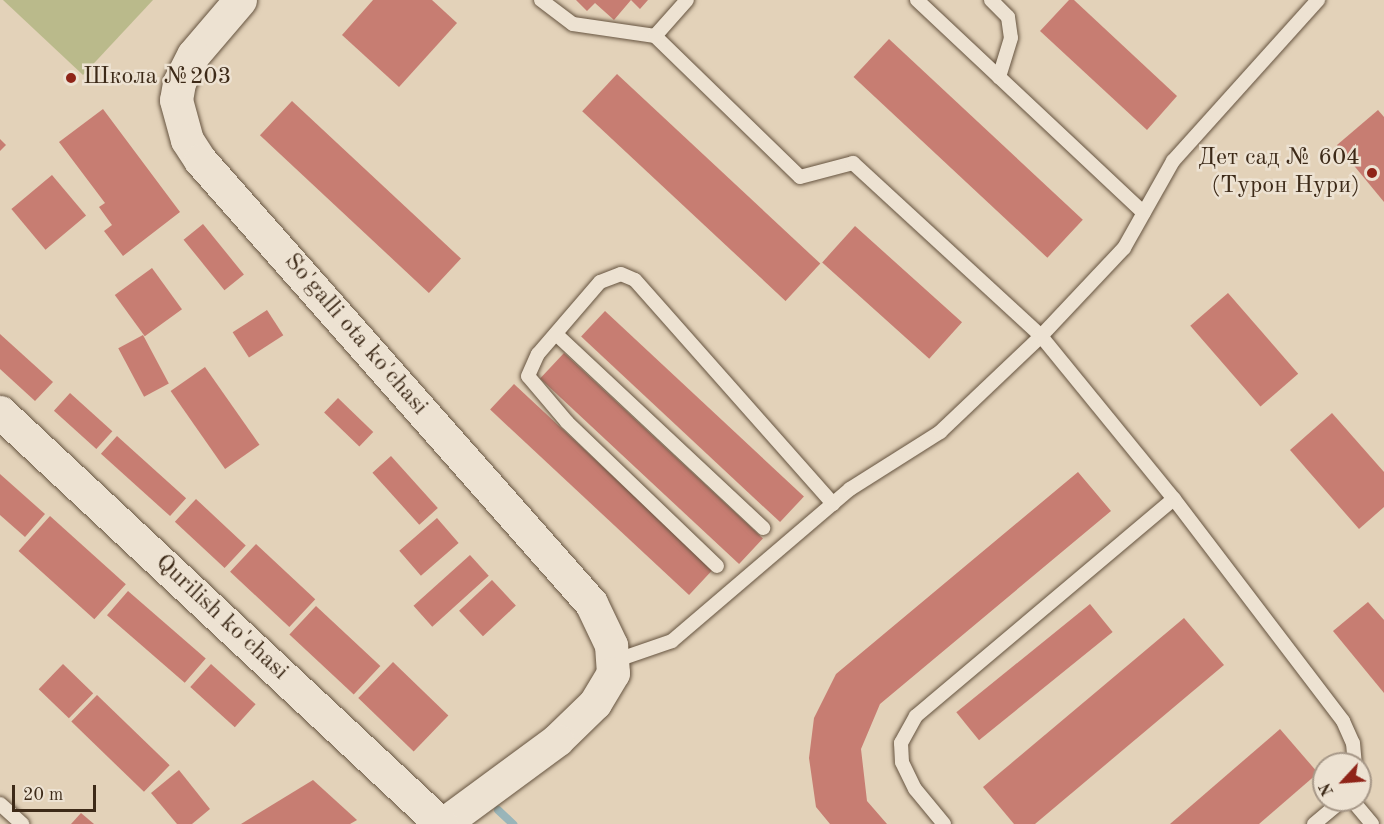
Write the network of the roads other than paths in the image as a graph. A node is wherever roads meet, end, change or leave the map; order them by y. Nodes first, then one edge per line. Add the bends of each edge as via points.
1 (240, 0) edge
2 (541, 0) edge
3 (687, 0) edge
4 (917, 0) edge
5 (991, 0) edge
6 (1318, 0) edge
7 (655, 36) junction
8 (999, 77) junction
9 (1144, 213) junction
10 (556, 334) junction
11 (1041, 336) junction
12 (0, 411) edge
13 (1174, 499) junction
14 (833, 504) junction
15 (763, 528) dead end
16 (717, 566) dead end
17 (614, 661) junction
18 (1354, 752) edge
19 (0, 804) edge
20 (1328, 812) edge
21 (1362, 812) edge
22 (22, 824) edge
23 (442, 824) edge
24 (944, 824) edge
25 (1314, 824) edge
26 (1372, 824) edge

1 - 17 street, So'galli ota ko'chasi via 193,56 179,83 176,100 186,140 591,603 607,630
2 - 7 lane via 573,24
3 - 7 lane
4 - 8 lane
5 - 8 lane via 1008,17 1011,38
6 - 9 lane via 1173,161
7 - 11 lane via 800,177 853,163
8 - 9 lane
9 - 11 lane via 1124,248
10 - 14 lane via 600,282 621,274 634,280
10 - 15 lane
10 - 16 lane via 538,354 528,376 567,422
11 - 13 lane
11 - 14 lane via 940,432
12 - 23 street, Qurilish ko'chasi
13 - 18 lane via 1343,721
13 - 24 lane via 916,716 901,743 902,762 915,789
14 - 17 lane via 672,641
17 - 23 street via 603,694 557,740
19 - 22 lane
20 - 25 lane
21 - 26 lane

